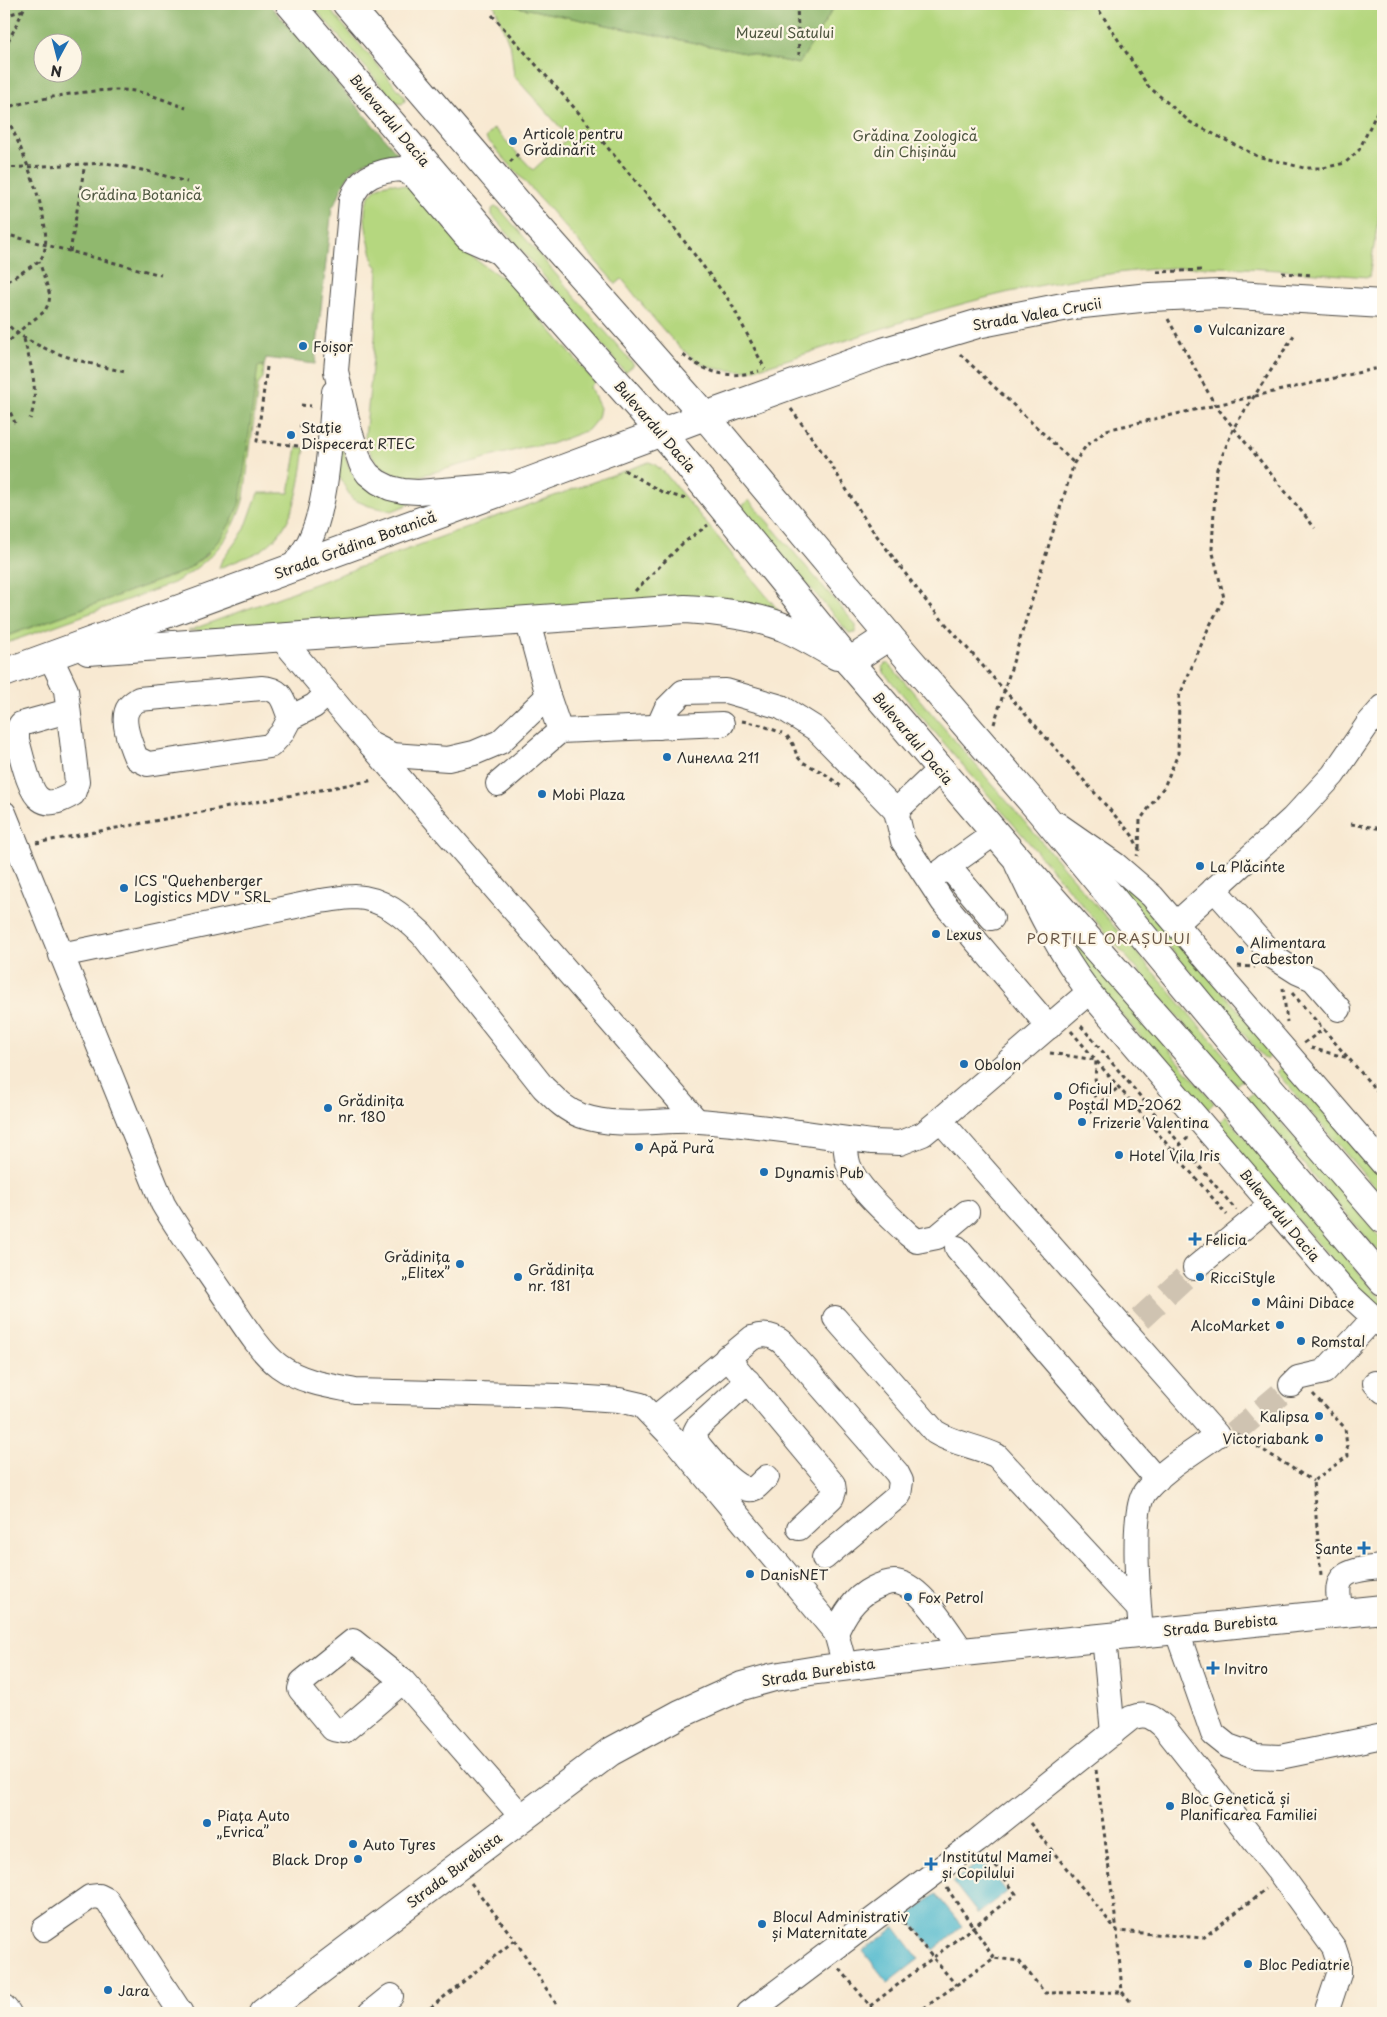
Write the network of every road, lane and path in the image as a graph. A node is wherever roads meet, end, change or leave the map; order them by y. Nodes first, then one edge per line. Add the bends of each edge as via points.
1 (26, 4) edge
2 (290, 4) edge
3 (347, 4) edge
4 (797, 4) edge
5 (1095, 4) edge
6 (24, 10) junction
7 (492, 15) dead end
8 (4, 16) edge
9 (4, 48) edge
10 (798, 55) dead end
11 (186, 108) dead end
12 (4, 109) edge
13 (1378, 110) dead end
14 (85, 163) junction
15 (4, 168) edge
16 (29, 168) junction
17 (403, 169) junction
18 (436, 175) junction
19 (188, 182) dead end
20 (4, 234) edge
21 (47, 246) junction
22 (70, 252) junction
23 (504, 255) junction
24 (39, 261) junction
25 (161, 275) dead end
26 (4, 283) edge
27 (1383, 304) edge
28 (1167, 317) dead end
29 (4, 321) edge
30 (1296, 332) dead end
31 (18, 334) junction
32 (24, 338) junction
33 (4, 346) edge
34 (960, 354) dead end
35 (267, 367) dead end
36 (1383, 367) edge
37 (765, 370) dead end
38 (336, 371) junction
39 (125, 372) dead end
40 (1254, 397) junction
41 (4, 398) edge
42 (301, 405) dead end
43 (1215, 405) junction
44 (311, 406) dead end
45 (791, 409) dead end
46 (705, 416) junction
47 (30, 419) dead end
48 (15, 423) dead end
49 (299, 426) dead end
50 (309, 426) dead end
51 (1234, 427) junction
52 (661, 432) junction
53 (306, 447) dead end
54 (1074, 463) junction
55 (621, 468) dead end
56 (525, 483) junction
57 (691, 500) dead end
58 (711, 523) dead end
59 (1315, 528) dead end
60 (292, 568) junction
61 (631, 596) dead end
62 (527, 619) junction
63 (889, 636) junction
64 (280, 638) junction
65 (54, 654) junction
66 (849, 662) junction
67 (4, 673) edge
68 (1005, 691) junction
69 (327, 694) junction
70 (548, 696) junction
71 (1383, 707) edge
72 (68, 711) dead end
73 (290, 718) junction
74 (722, 724) joint
75 (994, 724) dead end
76 (658, 727) junction
77 (560, 731) junction
78 (370, 744) junction
79 (940, 769) junction
80 (397, 775) junction
81 (498, 784) dead end
82 (848, 792) dead end
83 (896, 811) junction
84 (1041, 812) junction
85 (4, 816) edge
86 (1351, 824) dead end
87 (1383, 829) edge
88 (995, 833) junction
89 (17, 847) junction
90 (1138, 849) junction
91 (1013, 854) junction
92 (1134, 865) dead end
93 (948, 866) junction
94 (929, 880) junction
95 (1214, 889) junction
96 (992, 918) dead end
97 (1176, 923) junction
98 (61, 956) junction
99 (1283, 982) dead end
100 (1089, 992) junction
101 (1339, 1009) dead end
102 (1059, 1018) junction
103 (1288, 1031) dead end
104 (1041, 1052) dead end
105 (1096, 1060) junction
106 (1112, 1069) dead end
107 (1107, 1074) junction
108 (1119, 1087) junction
109 (1141, 1102) dead end
110 (1136, 1107) junction
111 (1094, 1108) junction
112 (1089, 1112) dead end
113 (940, 1120) junction
114 (697, 1121) junction
115 (844, 1139) junction
116 (1383, 1164) edge
117 (1270, 1204) junction
118 (967, 1212) dead end
119 (1383, 1219) edge
120 (1244, 1227) junction
121 (957, 1248) dead end
122 (1195, 1268) tunnel mouth
123 (1383, 1281) edge
124 (835, 1318) dead end
125 (1378, 1322) edge
126 (728, 1357) junction
127 (748, 1382) junction
128 (1295, 1382) joint
129 (655, 1418) junction
130 (1225, 1434) junction
131 (767, 1477) dead end
132 (1157, 1480) junction
133 (1313, 1480) junction
134 (799, 1528) dead end
135 (824, 1558) dead end
136 (1383, 1567) edge
137 (1321, 1578) dead end
138 (1383, 1609) edge
139 (1341, 1613) junction
140 (1140, 1621) junction
141 (1176, 1629) junction
142 (836, 1633) junction
143 (1104, 1637) junction
144 (963, 1652) junction
145 (845, 1666) junction
146 (403, 1681) dead end
147 (1112, 1733) junction
148 (1383, 1736) edge
149 (1094, 1747) junction
150 (1019, 1808) junction
151 (523, 1818) junction
152 (977, 1841) junction
153 (459, 1866) junction
154 (937, 1871) junction
155 (1282, 1876) junction
156 (889, 1906) junction
157 (973, 1927) junction
158 (44, 1929) dead end
159 (1117, 1931) junction
160 (515, 1940) junction
161 (828, 1955) junction
162 (933, 1958) junction
163 (994, 1958) junction
164 (956, 1985) junction
165 (1122, 1992) junction
166 (392, 1996) dead end
167 (1130, 2001) dead end
168 (870, 2006) junction
169 (4, 2007) edge
170 (271, 2011) edge
171 (8, 2013) edge
172 (181, 2013) edge
173 (370, 2013) edge
174 (424, 2013) edge
175 (562, 2013) edge
176 (749, 2013) edge
177 (876, 2013) edge
178 (917, 2013) edge
179 (1326, 2013) edge

1 - 6 path
2 - 18 main road, Bulevardul Dacia
3 - 46 main road
4 - 10 path
5 - 13 path via 1148,86 1190,122 1257,156 1304,168 1344,163 1359,150
6 - 8 path
6 - 9 path
7 - 37 path via 672,225 731,303
11 - 12 path via 135,91 116,90 46,99
12 - 16 path
14 - 16 path
14 - 19 path via 125,166
14 - 22 path
15 - 16 path
16 - 21 path via 46,229
17 - 18 street
17 - 23 street via 416,178 467,238
17 - 38 street via 372,175 354,191 351,200
18 - 23 main road, Bulevardul Dacia
20 - 21 path
21 - 22 path
21 - 24 path
22 - 25 path
23 - 52 main road, Bulevardul Dacia
24 - 26 path
24 - 31 path via 50,295 49,302 45,311
27 - 46 main road, Strada Valea Crucii via 1220,294 1150,296 1073,305 977,324 882,352
28 - 43 path
29 - 31 path
30 - 40 path
31 - 32 path
31 - 33 path
32 - 39 path via 68,356
32 - 47 path via 35,392 35,406
34 - 54 path
35 - 53 path via 257,441
36 - 40 path
38 - 56 street via 354,448 368,474 378,482 390,488 418,492
38 - 60 street via 320,508 310,541
40 - 43 path
40 - 51 path
41 - 48 path
42 - 44 path
43 - 51 path
43 - 54 path via 1106,430 1086,446
45 - 68 path via 868,524 929,605
46 - 52 main road, Strada Grădina Botanică
46 - 63 main road
49 - 50 path
51 - 59 path
51 - 90 path via 1216,471 1212,548 1224,598 1179,697 1178,754 1164,787 1140,820
52 - 56 main road, Strada Grădina Botanică
52 - 66 main road, Bulevardul Dacia
54 - 68 path
55 - 57 path via 662,492
56 - 60 main road, Strada Grădina Botanică
58 - 61 path via 683,543
60 - 65 main road, Strada Grădina Botanică
62 - 64 main road
62 - 66 main road via 685,609 718,611 782,627
62 - 70 street
63 - 66 main road
63 - 84 main road
64 - 65 main road
64 - 69 street
65 - 67 main road, Strada Grădina Botanică
65 - 72 street via 66,690
66 - 79 main road, Bulevardul Dacia
68 - 75 path
68 - 90 path via 1132,835
69 - 73 street via 314,706
69 - 78 street
70 - 77 street
70 - 78 street via 500,742 474,753 448,759 410,758 392,755
71 - 95 street via 1334,775 1292,819
73 - 73 street via 270,746 148,764 136,758 129,743 125,717 129,707 138,699 271,688 279,693
74 - 76 street
74 - 82 path via 737,720 762,725 785,735 802,762 824,773
76 - 77 street
76 - 83 street via 666,709 683,692 726,691 781,707 816,729
77 - 81 street
78 - 80 street
79 - 83 street
79 - 88 main road, Bulevardul Dacia
80 - 89 path
80 - 114 street
83 - 94 street via 903,840
84 - 97 street via 1116,864
84 - 119 main road via 1259,1076
85 - 89 street
86 - 87 path
88 - 91 main road, Bulevardul Dacia
88 - 93 street
89 - 98 street
90 - 92 path
91 - 100 street, Bulevardul Dacia via 1040,916
91 - 123 main road, Bulevardul Dacia via 1230,1100
93 - 94 street
93 - 96 street
94 - 102 street via 943,902
95 - 97 street
95 - 101 street via 1276,958 1313,979
97 - 116 street
98 - 114 street via 320,901 355,897 371,900 400,914 422,934 543,1087 563,1107 583,1116 633,1123
98 - 129 street via 163,1204 254,1338 278,1366 325,1386 355,1391 619,1400 641,1405
99 - 103 path
100 - 102 street
100 - 117 street, Bulevardul Dacia
102 - 105 path
102 - 113 street
102 - 120 path
104 - 105 path
105 - 107 path
105 - 111 path
106 - 107 path
107 - 108 path
108 - 110 path
108 - 111 path
109 - 110 path
110 - 120 path
111 - 112 path
113 - 115 street via 923,1134 900,1143
113 - 130 street via 1133,1325
114 - 115 street
115 - 118 street via 849,1166 856,1179 917,1241 937,1237
117 - 120 street
117 - 125 street, Bulevardul Dacia via 1347,1294
120 - 122 street
121 - 132 street
124 - 140 street via 935,1432 947,1440 997,1456
125 - 128 street via 1324,1372
126 - 127 street
126 - 129 street
126 - 135 street via 752,1338 762,1335 778,1338 901,1481 899,1495
127 - 131 street via 697,1428 695,1438 738,1486 755,1488
127 - 134 street via 833,1484 832,1497
128 - 133 path via 1345,1428 1348,1456
129 - 142 street
130 - 132 street
130 - 133 path
132 - 140 street via 1143,1494 1140,1509 1137,1544
133 - 137 path
136 - 139 street via 1347,1574 1340,1581
138 - 139 main road, Strada Burebista
139 - 141 main road, Strada Burebista
140 - 141 main road, Strada Burebista
140 - 143 main road, Strada Burebista
141 - 148 street via 1213,1734 1228,1746 1256,1756 1280,1757
142 - 144 street via 855,1600 874,1588 894,1582 916,1592
142 - 145 street
143 - 144 main road, Strada Burebista
143 - 147 street
144 - 145 main road, Strada Burebista
145 - 151 main road, Strada Burebista via 774,1677 713,1698 610,1752
146 - 151 street
147 - 149 street
147 - 155 street via 1141,1714 1157,1720
149 - 150 street
149 - 159 path
150 - 152 street
150 - 159 path
151 - 153 main road, Strada Burebista
152 - 154 street
152 - 157 path via 1016,1894
153 - 160 path
153 - 170 main road, Strada Burebista
154 - 156 street
154 - 157 path
155 - 159 path via 1203,1938
155 - 179 street via 1334,1948 1339,1963 1339,1974
156 - 161 street
156 - 162 path
157 - 162 path
157 - 163 path
158 - 172 street via 90,1896 107,1900
159 - 165 path
160 - 174 path
160 - 175 path
161 - 168 path
161 - 176 street
162 - 164 path
162 - 168 path
163 - 164 path
163 - 165 path via 1019,1961 1045,1994
164 - 178 path
165 - 167 path
166 - 173 street
168 - 177 path
169 - 171 street

